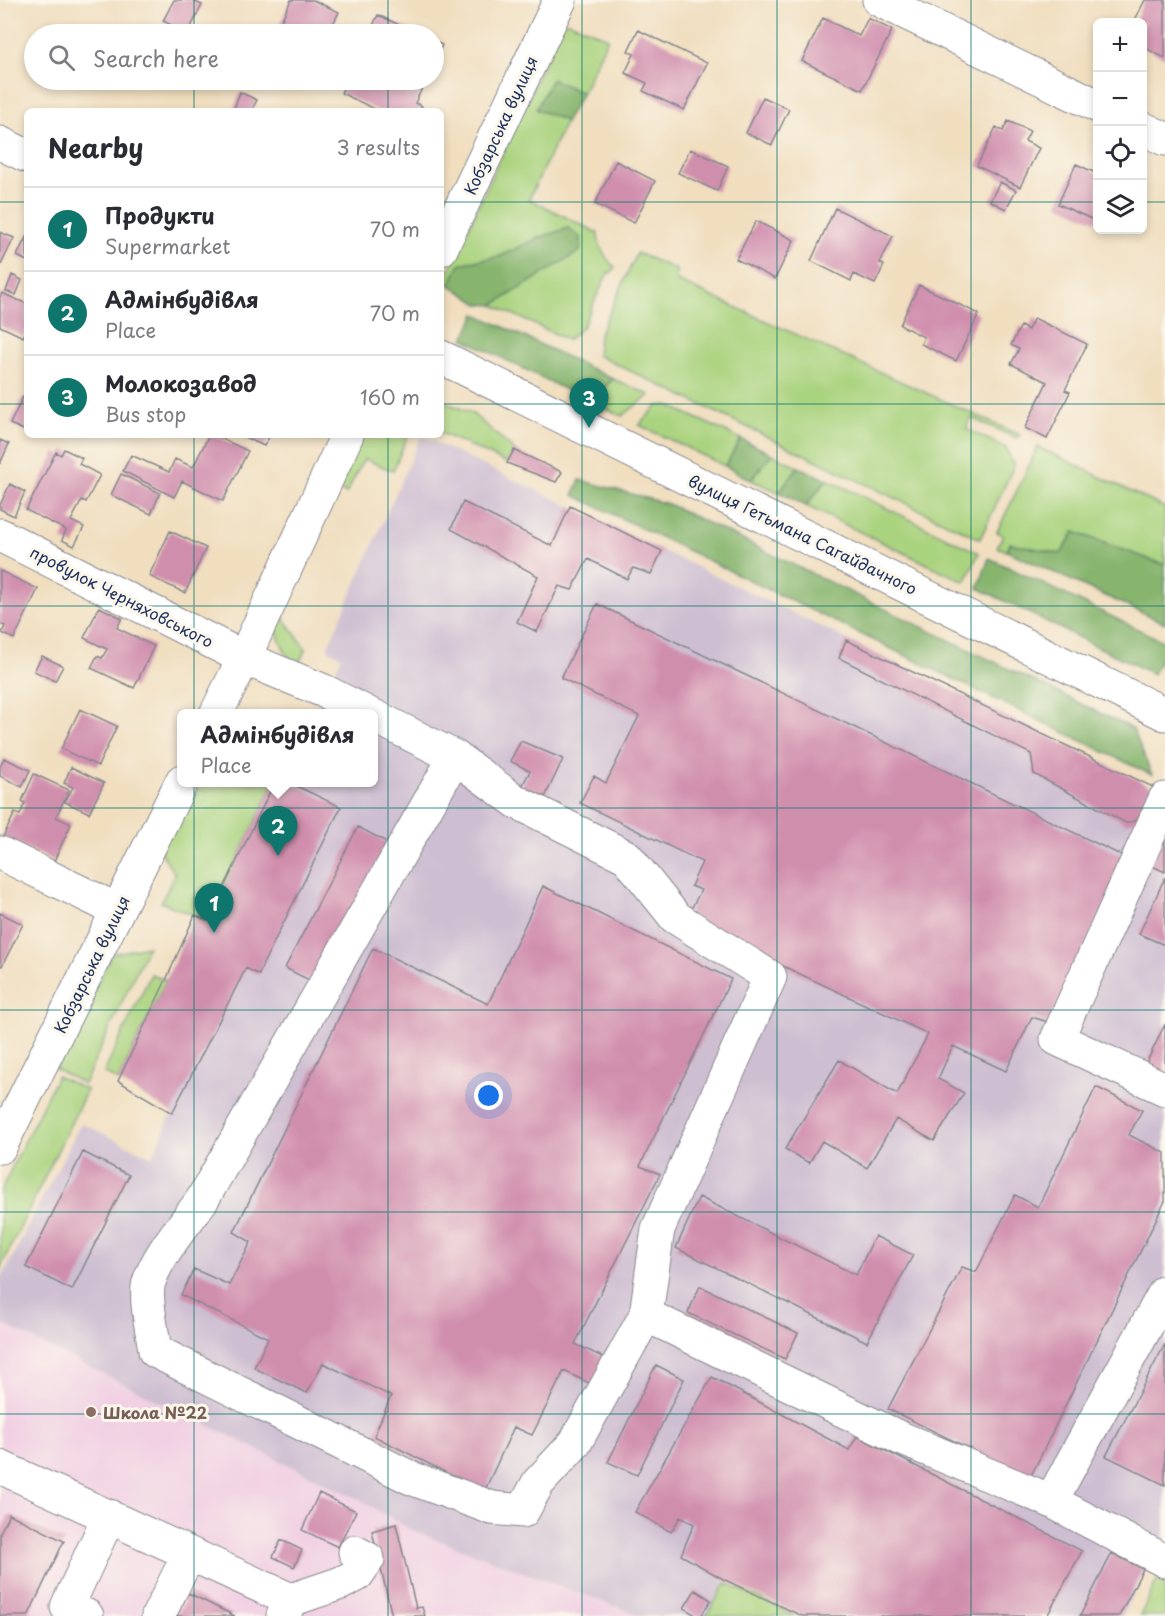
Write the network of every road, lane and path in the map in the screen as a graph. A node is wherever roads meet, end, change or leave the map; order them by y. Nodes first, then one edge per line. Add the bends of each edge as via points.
1 (560, 0) edge
2 (879, 0) edge
3 (1093, 104) edge
4 (1147, 130) edge
5 (1165, 139) edge
6 (0, 143) edge
7 (24, 155) edge
8 (444, 243) edge
9 (444, 358) edge
10 (346, 438) edge
11 (0, 535) edge
12 (244, 658) junction
13 (218, 709) edge
14 (359, 709) edge
15 (1165, 714) edge
16 (378, 718) edge
17 (455, 757) junction
18 (179, 787) edge
19 (1165, 799) edge
20 (0, 854) edge
21 (117, 910) junction
22 (1165, 1089) edge
23 (0, 1148) edge
24 (1165, 1292) edge
25 (646, 1315) junction
26 (0, 1467) edge
27 (1050, 1501) junction
28 (109, 1516) junction
29 (355, 1552) dead end
30 (189, 1554) junction
31 (1165, 1561) edge
32 (287, 1608) edge
33 (87, 1616) edge
34 (158, 1616) edge

1 - 8 street, Кобзарська вулиця
2 - 3 street
4 - 5 street
6 - 7 street
9 - 15 street, вулиця Гетьмана Сагайдачного
10 - 12 street
11 - 12 street, провулок Черняховського
12 - 13 street
12 - 14 street, провулок Черняховського
16 - 17 street
17 - 25 street via 517,802 627,857 675,917 770,977 658,1229
17 - 25 street via 202,1200 148,1283 155,1351 411,1478 492,1508 523,1511 538,1483 575,1443
18 - 21 street, Кобзарська вулиця
19 - 22 street via 1057,1039
20 - 21 street
21 - 23 street, Кобзарська вулиця
24 - 27 street
25 - 27 street via 898,1437
26 - 28 street
27 - 31 street
28 - 30 street
28 - 33 street via 67,1607
29 - 32 street via 368,1559 357,1575
30 - 32 street
30 - 34 street

